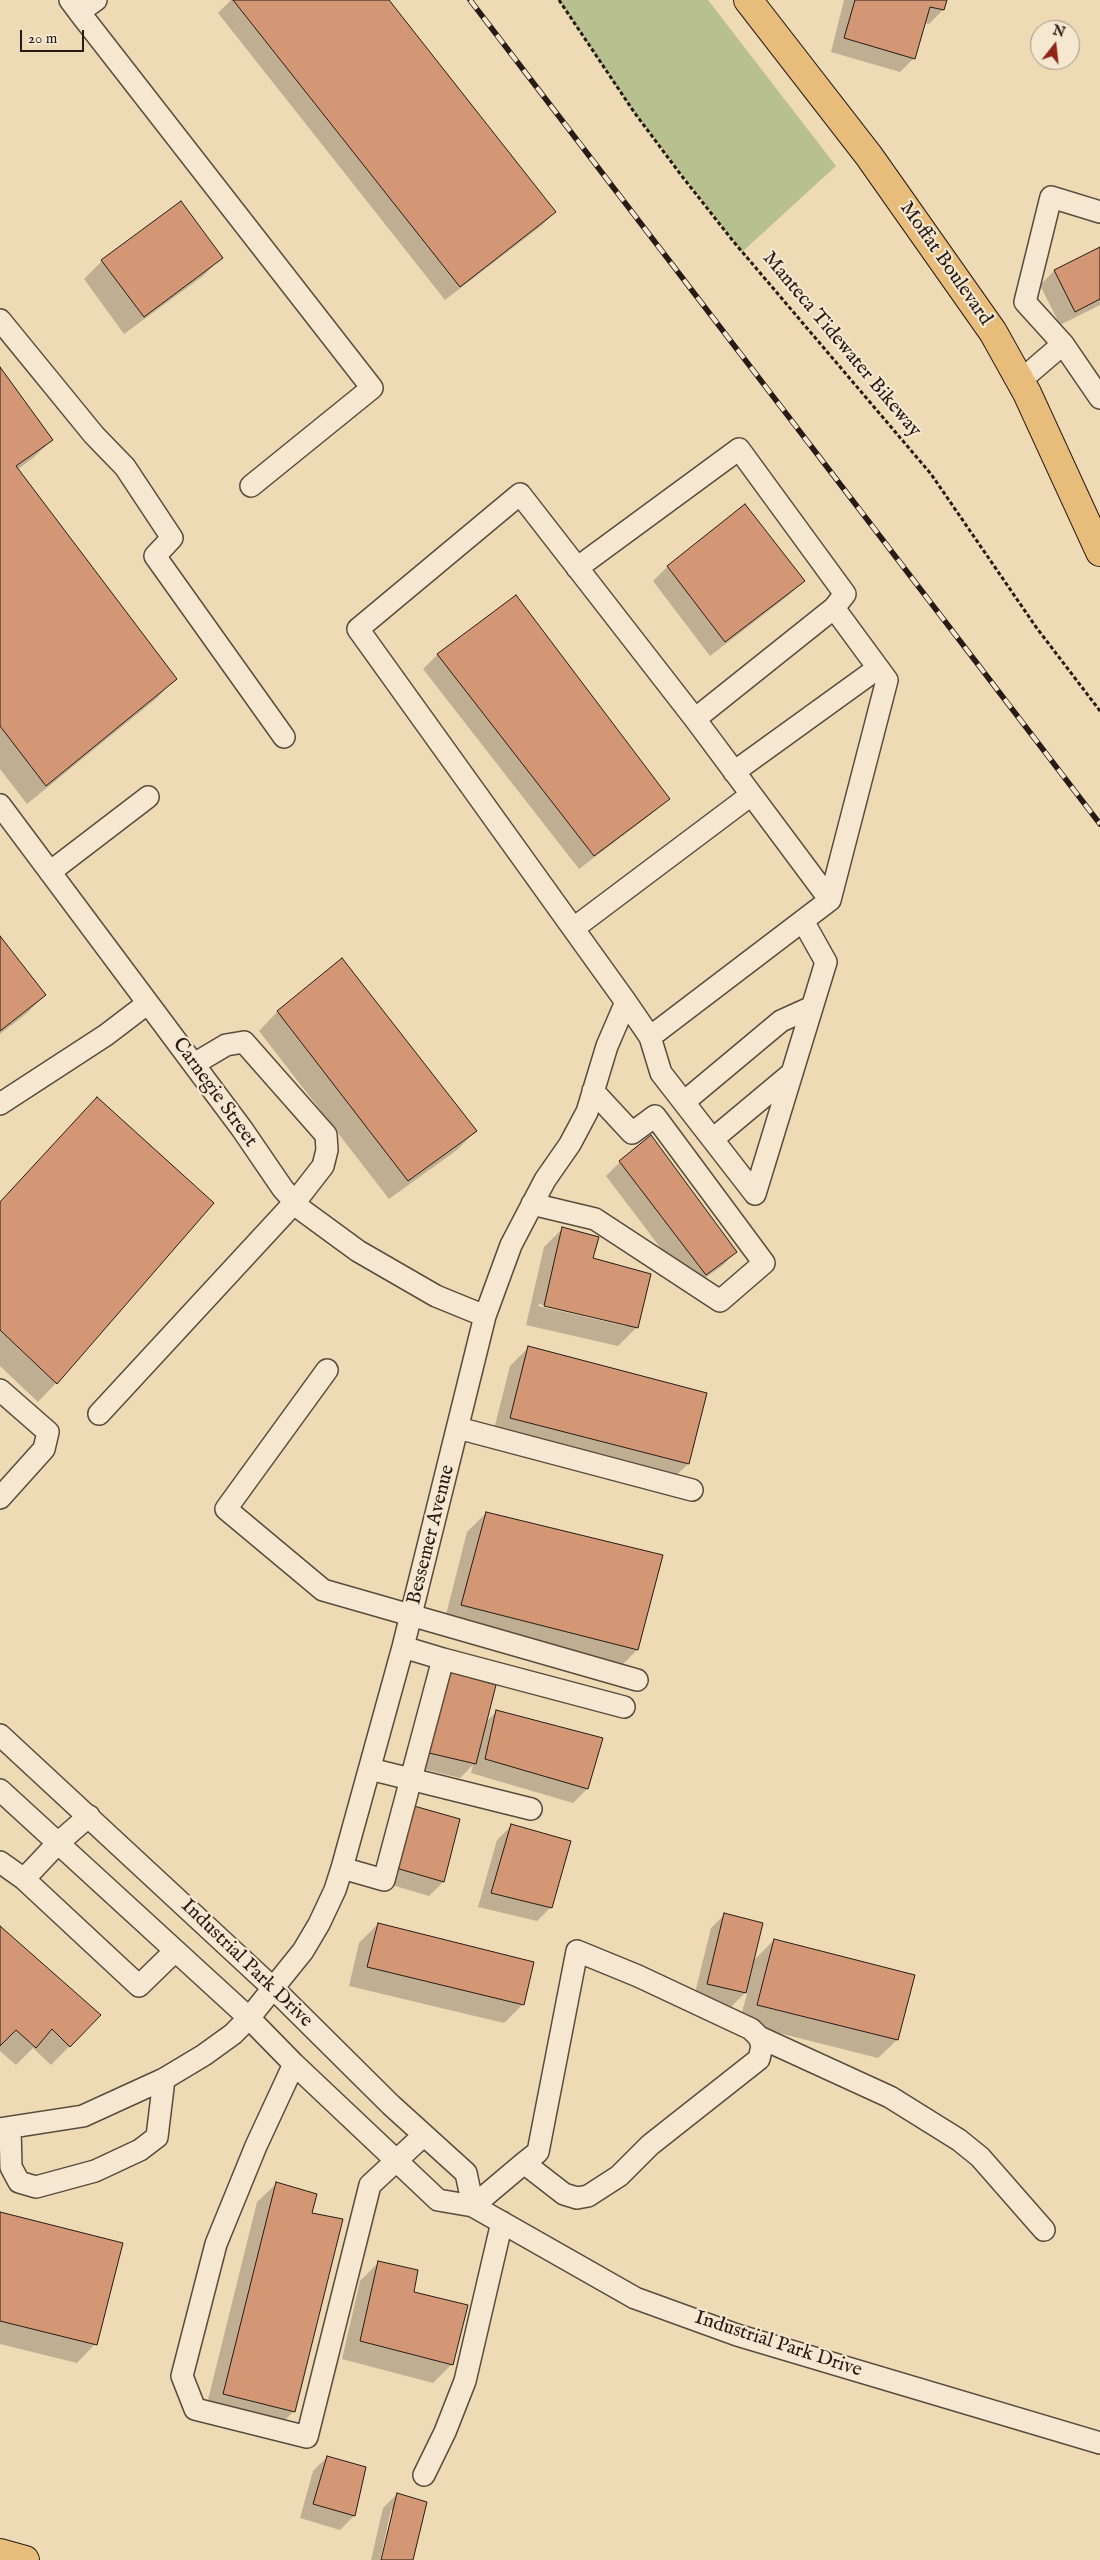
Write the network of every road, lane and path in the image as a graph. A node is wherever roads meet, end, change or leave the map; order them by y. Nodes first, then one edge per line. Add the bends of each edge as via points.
1 (559, 0) edge
2 (748, 0) edge
3 (82, 4) edge
4 (1100, 212) edge
5 (0, 320) edge
6 (1064, 344) junction
7 (1020, 381) junction
8 (1100, 398) edge
9 (251, 486) dead end
10 (1100, 552) edge
11 (578, 568) junction
12 (834, 608) junction
13 (878, 668) junction
14 (1100, 710) edge
15 (695, 719) junction
16 (284, 737) dead end
17 (734, 772) junction
18 (751, 795) junction
19 (148, 797) dead end
20 (0, 805) edge
21 (50, 872) junction
22 (830, 900) junction
23 (803, 921) junction
24 (574, 928) junction
25 (626, 1002) junction
26 (148, 1003) junction
27 (812, 1007) junction
28 (650, 1037) junction
29 (194, 1064) junction
30 (792, 1073) junction
31 (593, 1091) junction
32 (684, 1102) junction
33 (0, 1104) edge
34 (713, 1139) junction
35 (295, 1202) junction
36 (532, 1204) junction
37 (485, 1316) junction
38 (327, 1370) dead end
39 (0, 1390) edge
40 (100, 1414) dead end
41 (458, 1428) junction
42 (692, 1490) dead end
43 (0, 1498) edge
44 (412, 1616) junction
45 (403, 1647) junction
46 (443, 1659) junction
47 (637, 1680) dead end
48 (624, 1707) dead end
49 (0, 1735) edge
50 (370, 1769) junction
51 (411, 1779) junction
52 (0, 1790) edge
53 (531, 1809) dead end
54 (89, 1816) junction
55 (58, 1843) junction
56 (0, 1862) edge
57 (342, 1868) junction
58 (24, 1879) junction
59 (175, 1950) junction
60 (274, 1989) junction
61 (249, 2018) junction
62 (759, 2037) junction
63 (294, 2064) junction
64 (164, 2079) junction
65 (5, 2129) edge
66 (424, 2135) junction
67 (398, 2161) junction
68 (524, 2163) junction
69 (473, 2206) junction
70 (502, 2222) junction
71 (1044, 2230) dead end
72 (1100, 2443) edge
73 (424, 2475) dead end
74 (0, 2553) edge
75 (25, 2560) edge

1 - 14 path, Manteca Tidewater Bikeway via 634,112 681,175 931,474 1036,627
2 - 7 main road, Moffat Boulevard via 869,156 993,332
3 - 9 street via 372,388
4 - 6 street via 1051,197 1025,302
5 - 16 street via 94,435 125,467 172,538 155,556
6 - 7 street
6 - 8 street
7 - 10 main road, Moffat Boulevard
11 - 12 street via 739,449 845,594
11 - 15 street
11 - 24 street via 520,494 358,629
12 - 13 street
12 - 15 street
13 - 17 street
13 - 22 street via 888,680
15 - 17 street
17 - 18 street
18 - 22 street
18 - 24 street
19 - 21 street
20 - 21 street, Carnegie Street
21 - 26 street, Carnegie Street
22 - 23 street
23 - 27 street via 826,962
23 - 28 street
24 - 25 street
25 - 28 street
25 - 31 street, Bessemer Avenue via 607,1046
26 - 29 street, Carnegie Street
26 - 33 street via 106,1035
27 - 30 street
27 - 32 street via 781,1021
28 - 32 street via 661,1073
29 - 35 street, Carnegie Street
29 - 35 street via 226,1045 244,1042 326,1135 323,1166
30 - 34 street
30 - 34 street via 756,1194
31 - 36 street, Bessemer Avenue via 587,1112
31 - 36 street via 632,1132 655,1116 764,1263 720,1301 595,1219
32 - 34 street
35 - 37 street, Carnegie Street via 358,1251 436,1296
35 - 40 street
36 - 37 street, Bessemer Avenue via 511,1245
37 - 41 street, Bessemer Avenue
38 - 44 street via 226,1510 323,1590
39 - 43 street via 48,1432 44,1449
41 - 42 street
41 - 44 street, Bessemer Avenue
44 - 45 street, Bessemer Avenue
44 - 47 street
45 - 46 street
45 - 50 street, Bessemer Avenue
46 - 48 street
46 - 51 street
49 - 54 street, Industrial Park Drive
50 - 51 street
50 - 57 street, Bessemer Avenue
51 - 53 street
51 - 57 street via 384,1880
52 - 55 street, Industrial Park Drive
54 - 55 street
54 - 60 street, Industrial Park Drive
55 - 58 street
55 - 59 street, Industrial Park Drive
56 - 58 street
57 - 60 street, Bessemer Avenue via 319,1924
58 - 59 street via 139,1986
59 - 61 street, Industrial Park Drive
60 - 61 street, Bessemer Avenue
60 - 66 street, Industrial Park Drive
61 - 63 street, Industrial Park Drive
61 - 64 street, Bessemer Avenue via 204,2055
62 - 68 street via 762,2046 759,2059 650,2145 619,2176 588,2196 577,2198 564,2194
62 - 68 street via 751,2029 577,1951 538,2152
62 - 71 street via 890,2097 959,2140 980,2157
63 - 67 street, Industrial Park Drive
63 - 67 street via 216,2244 182,2376 195,2409 307,2437 370,2185
64 - 65 street, Bessemer Avenue via 83,2116
64 - 65 street via 157,2137 140,2150 95,2171 36,2187 18,2182 11,2167
66 - 67 street
66 - 69 street, Industrial Park Drive via 466,2173
67 - 69 street, Industrial Park Drive via 438,2200
68 - 69 street
69 - 70 street, Industrial Park Drive
70 - 72 street, Industrial Park Drive via 635,2298 737,2335
70 - 73 street via 465,2381
74 - 75 main road

